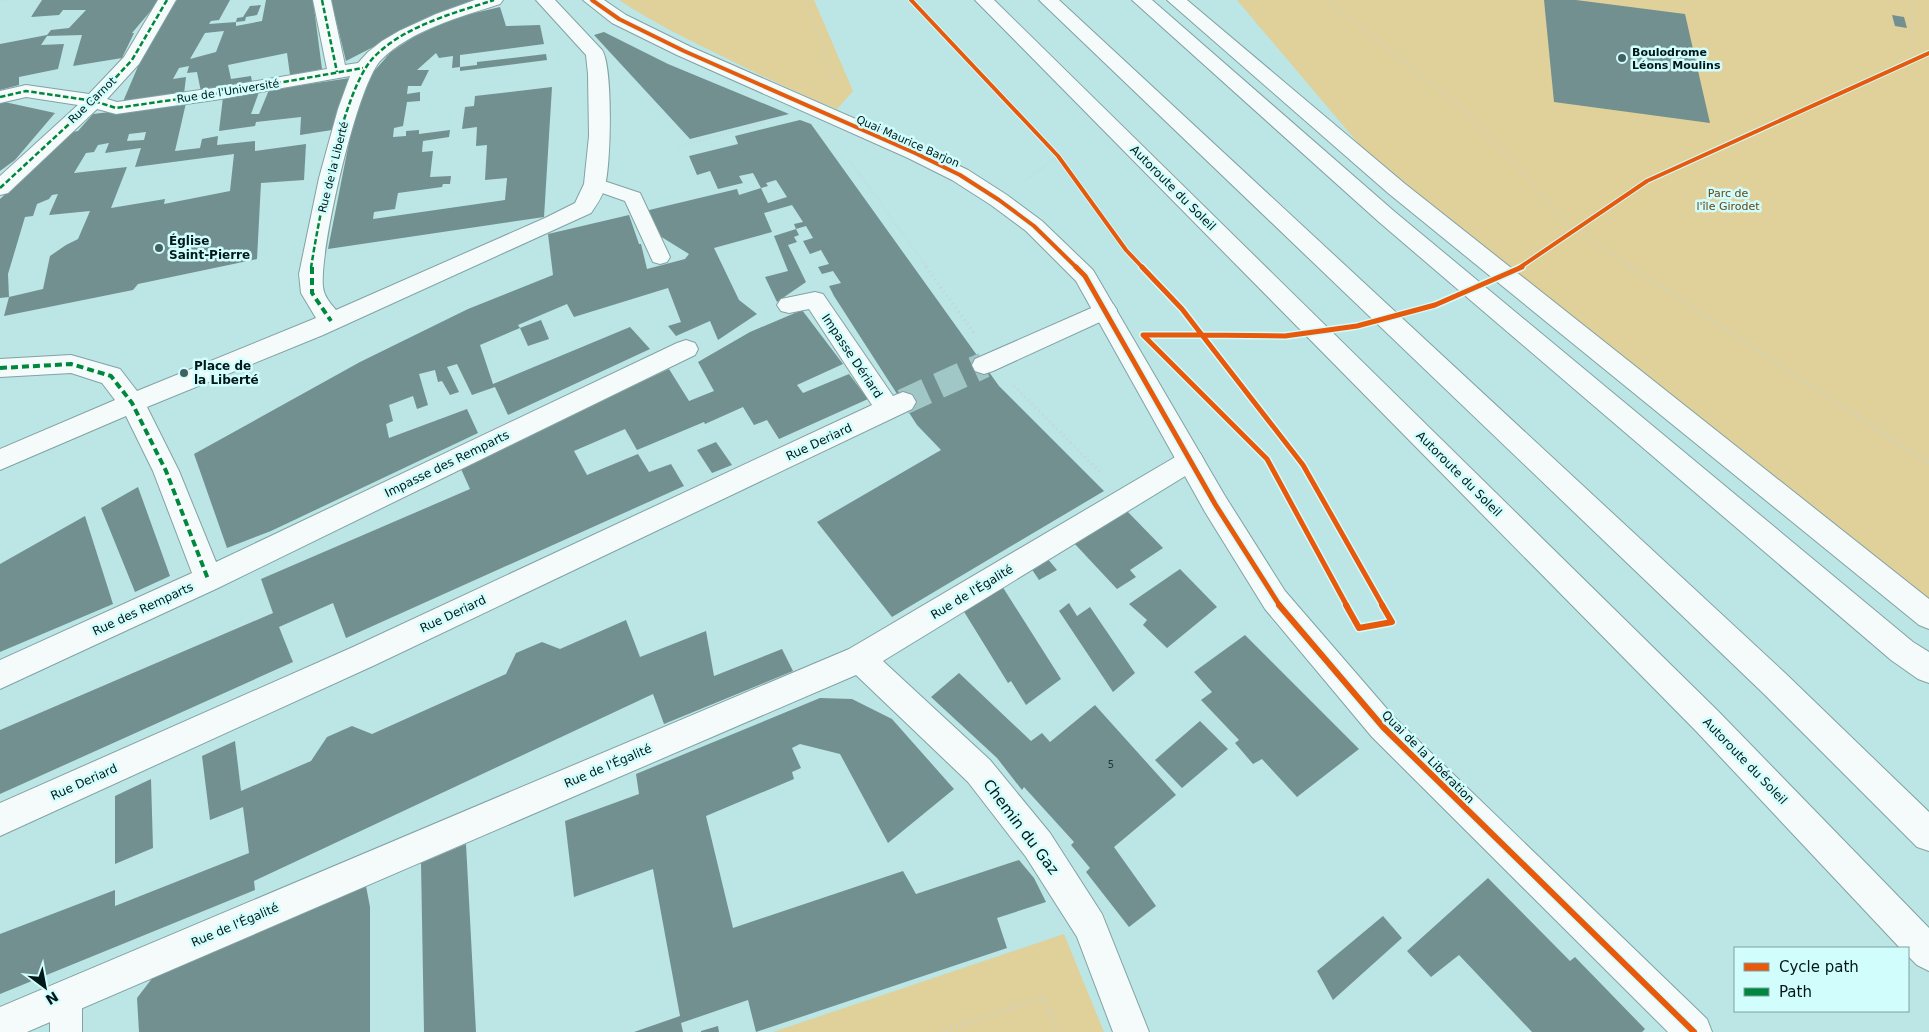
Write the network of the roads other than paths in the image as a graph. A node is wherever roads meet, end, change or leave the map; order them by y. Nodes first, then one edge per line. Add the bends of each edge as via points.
1 (168, 0) edge
2 (322, 0) edge
3 (494, 0) edge
4 (545, 0) edge
5 (592, 0) edge
6 (984, 0) edge
7 (1048, 0) edge
8 (1141, 0) edge
9 (1176, 0) edge
10 (363, 68) junction
11 (337, 72) junction
12 (0, 96) edge
13 (94, 100) junction
14 (595, 184) junction
15 (0, 188) edge
16 (660, 257) dead end
17 (789, 305) dead end
18 (1105, 310) junction
19 (331, 322) junction
20 (686, 349) dead end
21 (989, 363) tunnel mouth
22 (0, 368) edge
23 (132, 403) junction
24 (896, 406) joint
25 (0, 460) edge
26 (1191, 460) junction
27 (208, 579) junction
28 (1929, 616) edge
29 (860, 659) junction
30 (1929, 669) edge
31 (0, 675) edge
32 (0, 820) edge
33 (1929, 835) edge
34 (1929, 953) edge
35 (66, 1015) edge
36 (0, 1025) edge
37 (1131, 1032) edge
38 (1694, 1032) edge

1 - 13 main road, Rue Carnot via 132,60
2 - 11 main road
3 - 10 main road, Rue de la Liberté via 451,13 412,32 383,48
4 - 14 main road via 595,54 598,74
5 - 18 main road, Quai Maurice Barjon via 619,19 684,51 960,175 1034,226 1085,276
6 - 34 main road, Autoroute du Soleil via 1700,714
7 - 33 main road via 1759,669
8 - 30 main road via 1395,223 1902,651
9 - 28 main road via 1396,188
10 - 11 main road, Rue de l'Université
10 - 19 main road, Rue de la Liberté via 341,127 313,252 310,288
11 - 13 main road, Rue de l'Université via 116,108
12 - 13 main road, Rue de l'Université via 26,91
13 - 15 main road, Rue Carnot
14 - 16 lane via 633,197
14 - 19 main road via 583,208
17 - 24 main road, Impasse Dériard via 815,300
18 - 21 main road
18 - 26 main road, Quai Maurice Barjon
19 - 23 main road
20 - 27 main road, Impasse des Remparts
22 - 23 main road via 71,364 111,376
23 - 25 main road
23 - 27 main road, Rue des Remparts via 166,471
24 - 32 main road, Rue Deriard via 364,656
26 - 29 main road, Rue de l'Égalité
26 - 38 main road, Quai de la Libération via 1275,600 1383,728
27 - 31 main road, Rue des Remparts
29 - 35 main road, Rue de l'Égalité
29 - 37 main road, Chemin du Gaz via 979,771 1038,845 1090,926
35 - 36 main road, Rue de l'Égalité

